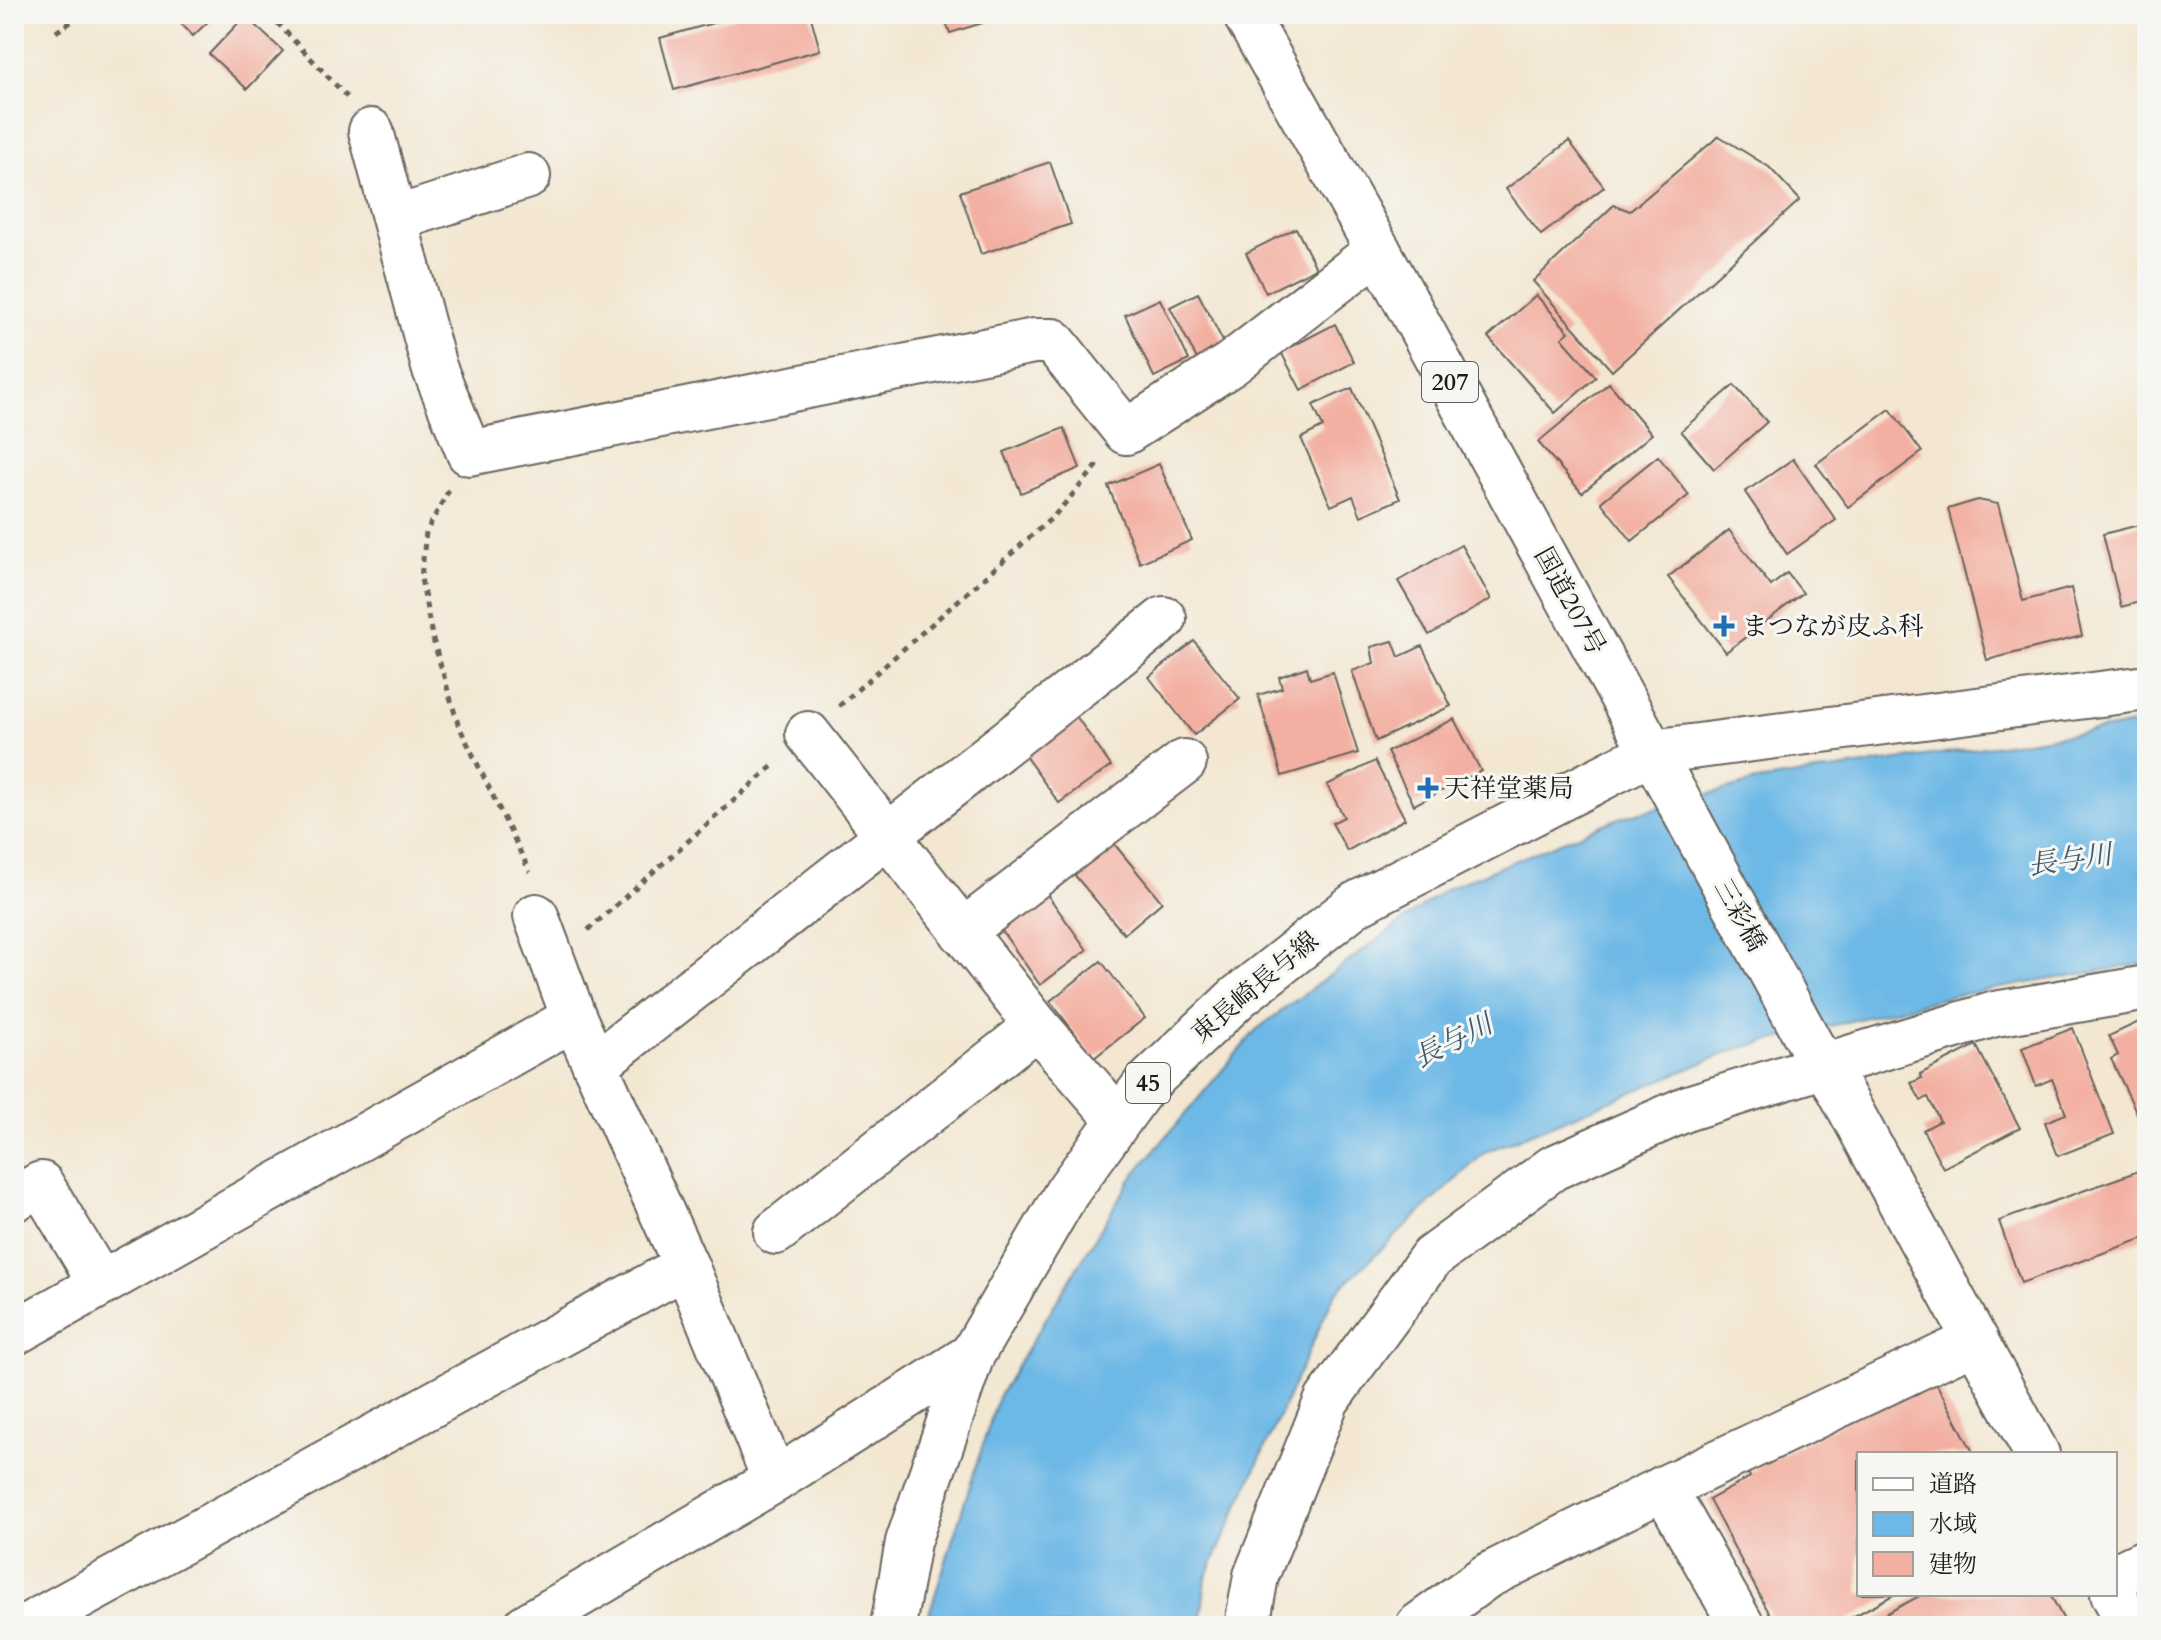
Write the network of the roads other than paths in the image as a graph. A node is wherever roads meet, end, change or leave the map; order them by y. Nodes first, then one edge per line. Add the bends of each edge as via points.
1 (1245, 14) edge
2 (371, 131) road end
3 (528, 176) dead end
4 (395, 219) junction
5 (1378, 250) junction
6 (1164, 619) dead end
7 (2147, 688) edge
8 (808, 734) road end
9 (1184, 762) dead end
10 (1660, 767) junction
11 (887, 836) junction
12 (536, 916) road end
13 (962, 932) junction
14 (2147, 988) edge
15 (574, 1018) junction
16 (1037, 1026) junction
17 (1819, 1056) junction
18 (595, 1065) junction
19 (1118, 1119) junction
20 (14, 1199) edge
21 (776, 1232) dead end
22 (686, 1266) junction
23 (101, 1284) junction
24 (14, 1333) edge
25 (1976, 1340) junction
26 (972, 1355) junction
27 (2036, 1452) edge
28 (775, 1480) junction
29 (1664, 1488) junction
30 (2147, 1561) edge
31 (2117, 1575) edge
32 (2114, 1596) edge
33 (571, 1613) edge
34 (27, 1626) edge
35 (526, 1626) edge
36 (893, 1626) edge
37 (1247, 1626) edge
38 (1418, 1626) edge
39 (1742, 1626) edge
40 (2131, 1626) edge

1 - 5 main road, 国道207号 / 207
2 - 4 main road
3 - 4 main road
4 - 5 main road via 434,367 469,453 1034,341 1053,341 1126,432 1231,364
5 - 10 main road, 国道207号 / 207
6 - 11 main road
7 - 10 main road
8 - 11 main road
9 - 13 main road
10 - 17 main road, 三彩橋
10 - 19 main road, 東長崎長与線 / 45 via 1356,904 1238,997 1144,1086
11 - 13 main road
11 - 18 main road
12 - 15 main road
13 - 16 main road
14 - 17 main road via 1995,1014
15 - 18 main road
15 - 23 main road
16 - 19 main road
16 - 21 main road
17 - 25 main road, 三彩橋
17 - 37 main road via 1553,1168 1431,1258 1327,1400 1256,1576
18 - 22 main road
19 - 26 main road, 東長崎長与線 / 45 via 1067,1192
20 - 23 main road via 41,1184
22 - 28 main road
22 - 34 main road
23 - 24 main road
25 - 27 main road, 三彩橋
25 - 29 main road
26 - 28 main road
26 - 36 main road, 東長崎長与線 / 45 via 908,1542
28 - 33 main road
29 - 38 main road via 1487,1576
29 - 39 main road
30 - 31 main road
32 - 40 main road
33 - 35 main road

